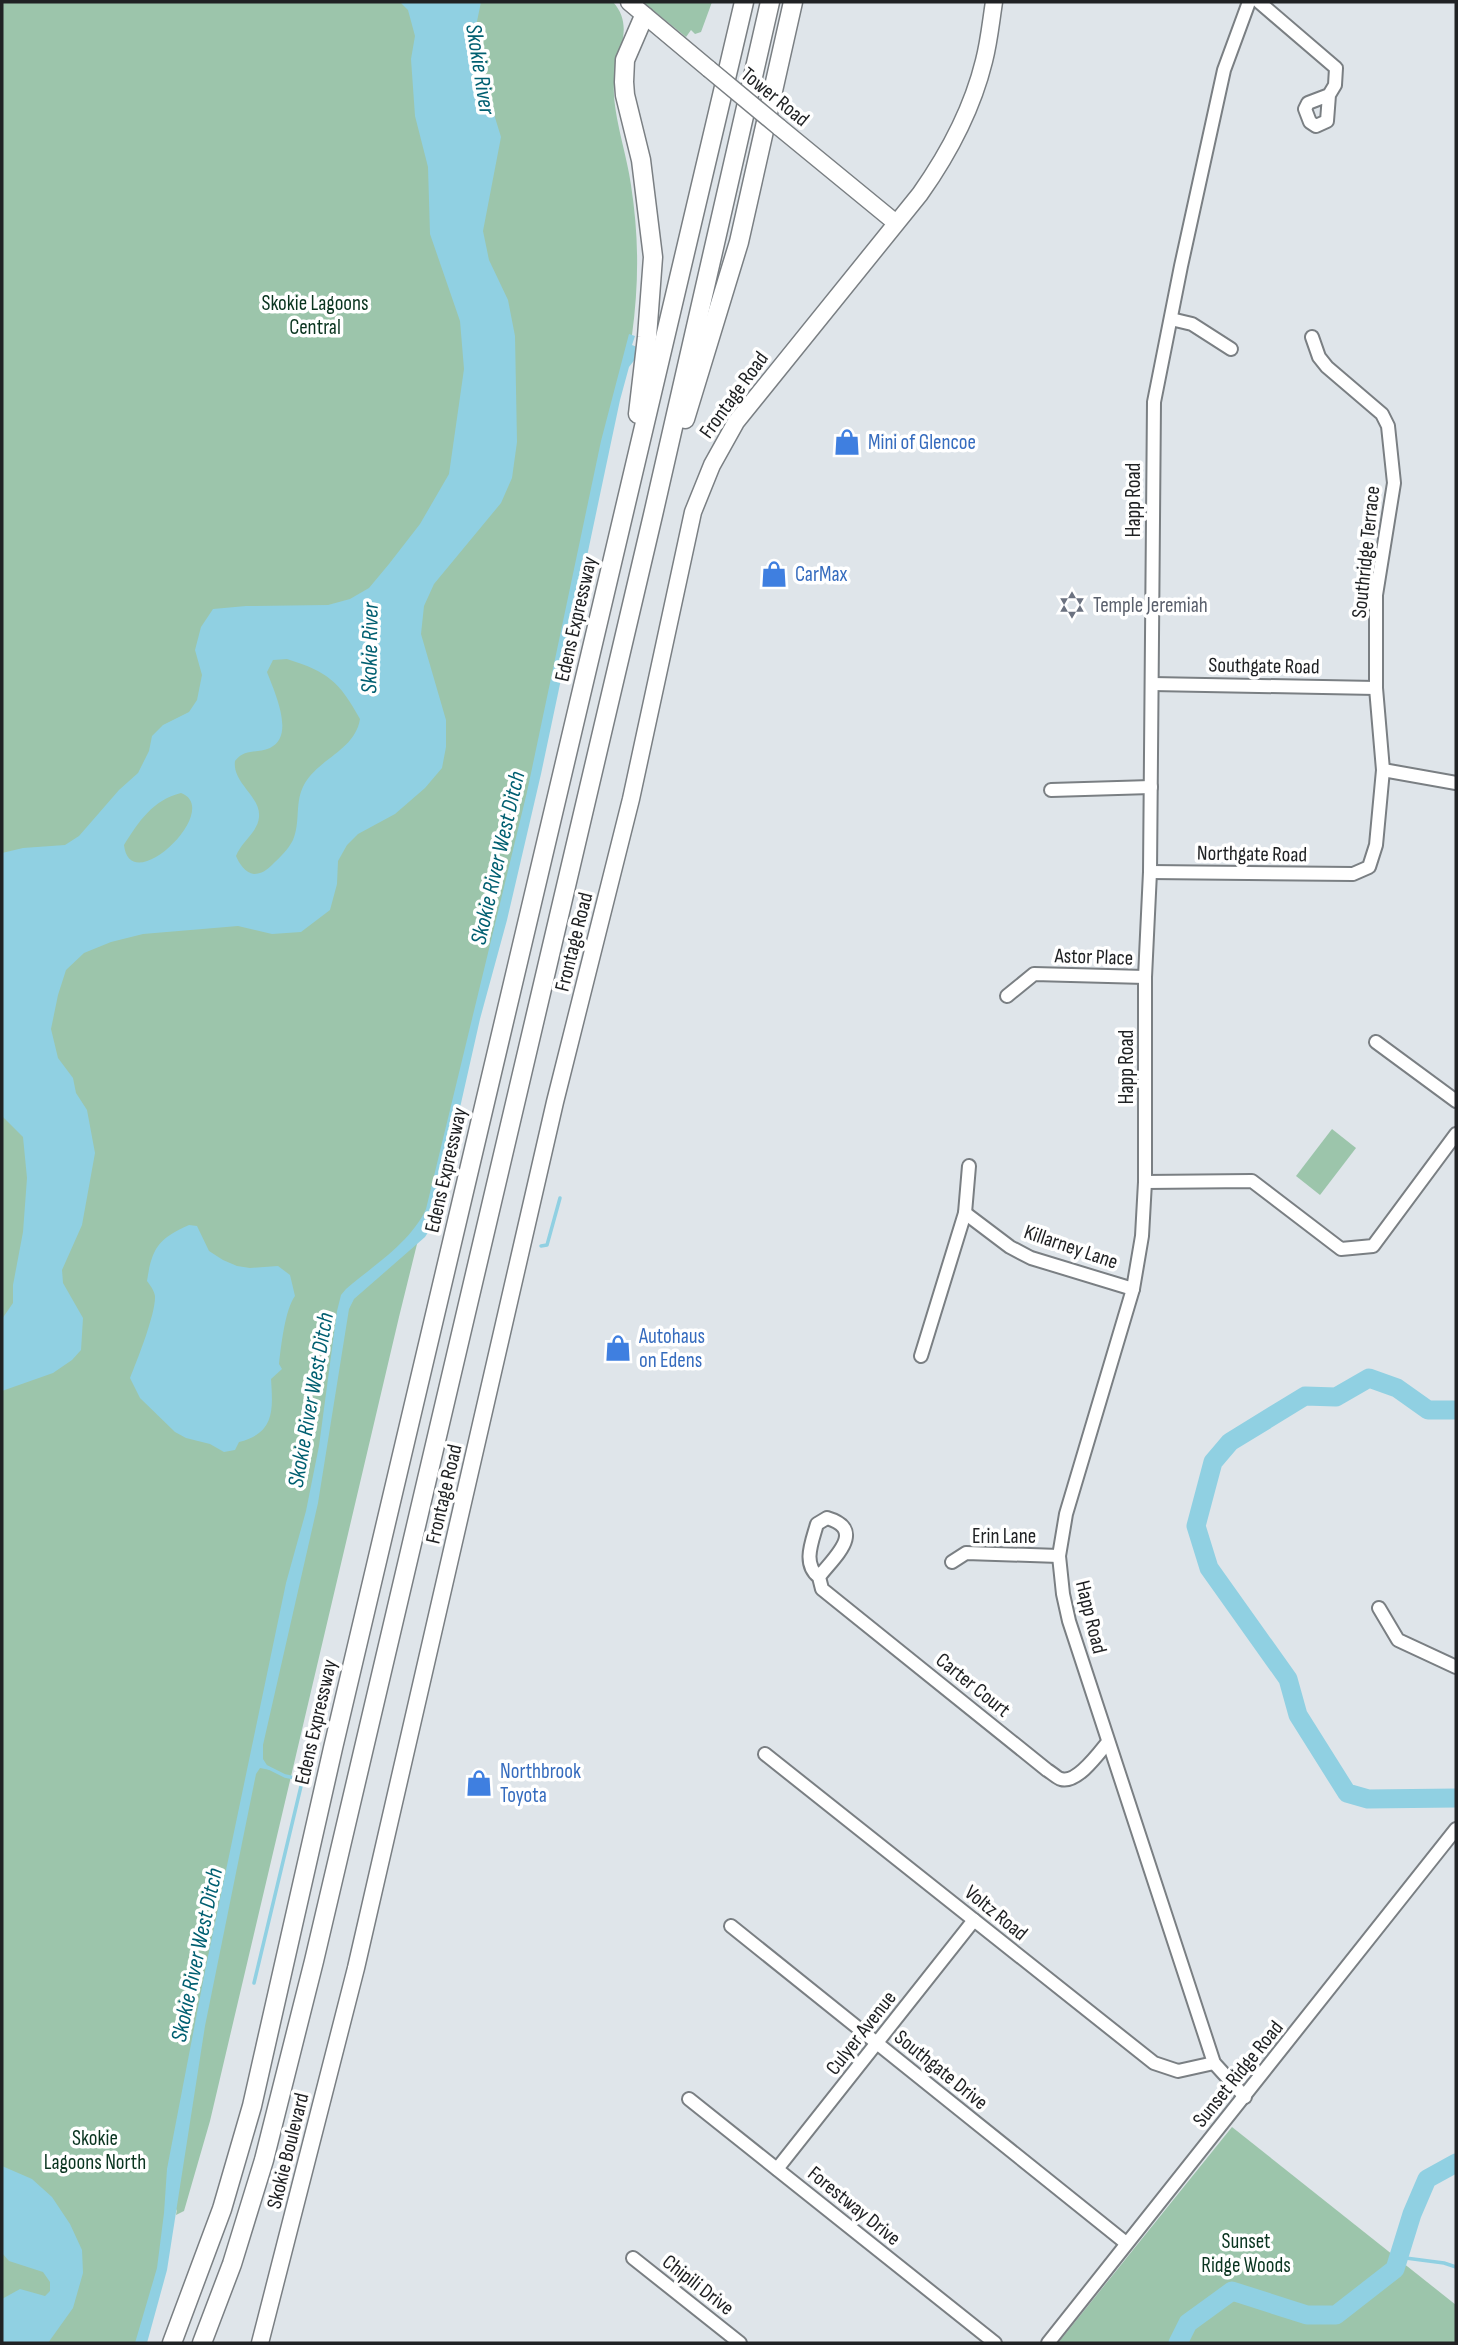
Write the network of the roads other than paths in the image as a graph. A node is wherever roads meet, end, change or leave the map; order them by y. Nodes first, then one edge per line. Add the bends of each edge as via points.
1 (629, 2) edge
2 (744, 2) edge
3 (770, 2) edge
4 (793, 2) edge
5 (994, 2) edge
6 (1249, 2) edge
7 (1259, 2) edge
8 (644, 16) junction
9 (1329, 95) dead end
10 (896, 223) junction
11 (1171, 319) junction
12 (1312, 337) dead end
13 (1231, 349) dead end
14 (626, 508) junction
15 (653, 515) junction
16 (1152, 684) junction
17 (1376, 688) junction
18 (1383, 770) junction
19 (1456, 783) edge
20 (1151, 787) junction
21 (1051, 790) dead end
22 (1150, 872) junction
23 (1353, 874) joint
24 (1146, 977) junction
25 (1007, 996) dead end
26 (1376, 1042) dead end
27 (1456, 1101) edge
28 (1456, 1134) edge
29 (969, 1166) dead end
30 (1145, 1182) junction
31 (965, 1213) junction
32 (1133, 1289) junction
33 (921, 1356) dead end
34 (1059, 1556) junction
35 (952, 1562) dead end
36 (820, 1577) dead end
37 (1379, 1608) dead end
38 (1456, 1667) edge
39 (1108, 1742) junction
40 (765, 1754) dead end
41 (1456, 1829) edge
42 (974, 1920) junction
43 (731, 1926) dead end
44 (356, 1968) joint
45 (877, 2043) junction
46 (1214, 2063) junction
47 (1245, 2096) junction
48 (689, 2099) dead end
49 (777, 2169) junction
50 (1126, 2243) junction
51 (632, 2258) dead end
52 (172, 2343) edge
53 (202, 2343) edge
54 (260, 2343) edge
55 (740, 2343) edge
56 (995, 2343) edge
57 (1048, 2343) edge

1 - 8 main road, Tower Road
2 - 14 highway, Edens Expressway
3 - 15 highway
4 - 15 highway via 738,242
5 - 10 main road, Frontage Road via 974,98 941,165
6 - 11 street, Happ Road via 1224,70
7 - 9 street via 1336,68
8 - 10 main road, Tower Road, bridge
8 - 14 highway via 625,60 625,95 641,160 653,257
10 - 44 main road, Frontage Road via 736,422 693,512 631,799 555,1102
11 - 13 street via 1192,324
11 - 16 street, Happ Road via 1154,402
12 - 17 street, Southridge Terrace via 1327,367 1382,414 1388,426 1394,483 1376,595
14 - 52 highway, Edens Expressway via 252,2106 222,2209
15 - 53 highway via 314,1962 264,2160
16 - 17 street, Southgate Road
16 - 20 street, Happ Road
17 - 18 street, Southridge Terrace
18 - 19 street
18 - 23 street, Southridge Terrace via 1376,845 1369,867
20 - 21 street
20 - 22 street, Happ Road
22 - 23 street, Northgate Road
22 - 24 street, Happ Road
24 - 25 street, Astor Place via 1034,974
24 - 30 street, Happ Road
26 - 27 street
28 - 30 street via 1373,1246 1341,1249 1252,1181
29 - 31 street
30 - 32 street, Happ Road
31 - 32 street, Killarney Lane via 1031,1258
31 - 33 street
32 - 34 street, Happ Road via 1066,1514
34 - 35 street, Erin Lane via 966,1553
34 - 39 street, Happ Road via 1069,1621
36 - 39 street, Carter Court via 822,1589 1061,1779 1079,1774
37 - 38 street via 1398,1640
39 - 46 street, Happ Road
40 - 42 street, Voltz Road
41 - 47 street, Sunset Ridge Road
42 - 45 street, Culyer Avenue
42 - 46 street, Voltz Road via 1154,2063 1178,2071
43 - 45 street, Southgate Drive
44 - 54 main road, Skokie Boulevard
45 - 49 street, Culyer Avenue
45 - 50 street, Southgate Drive
46 - 47 street, Happ Road
47 - 50 street, Sunset Ridge Road
48 - 49 street, Forestway Drive
49 - 56 street, Forestway Drive
50 - 57 street, Sunset Ridge Road
51 - 55 street, Chipili Drive

